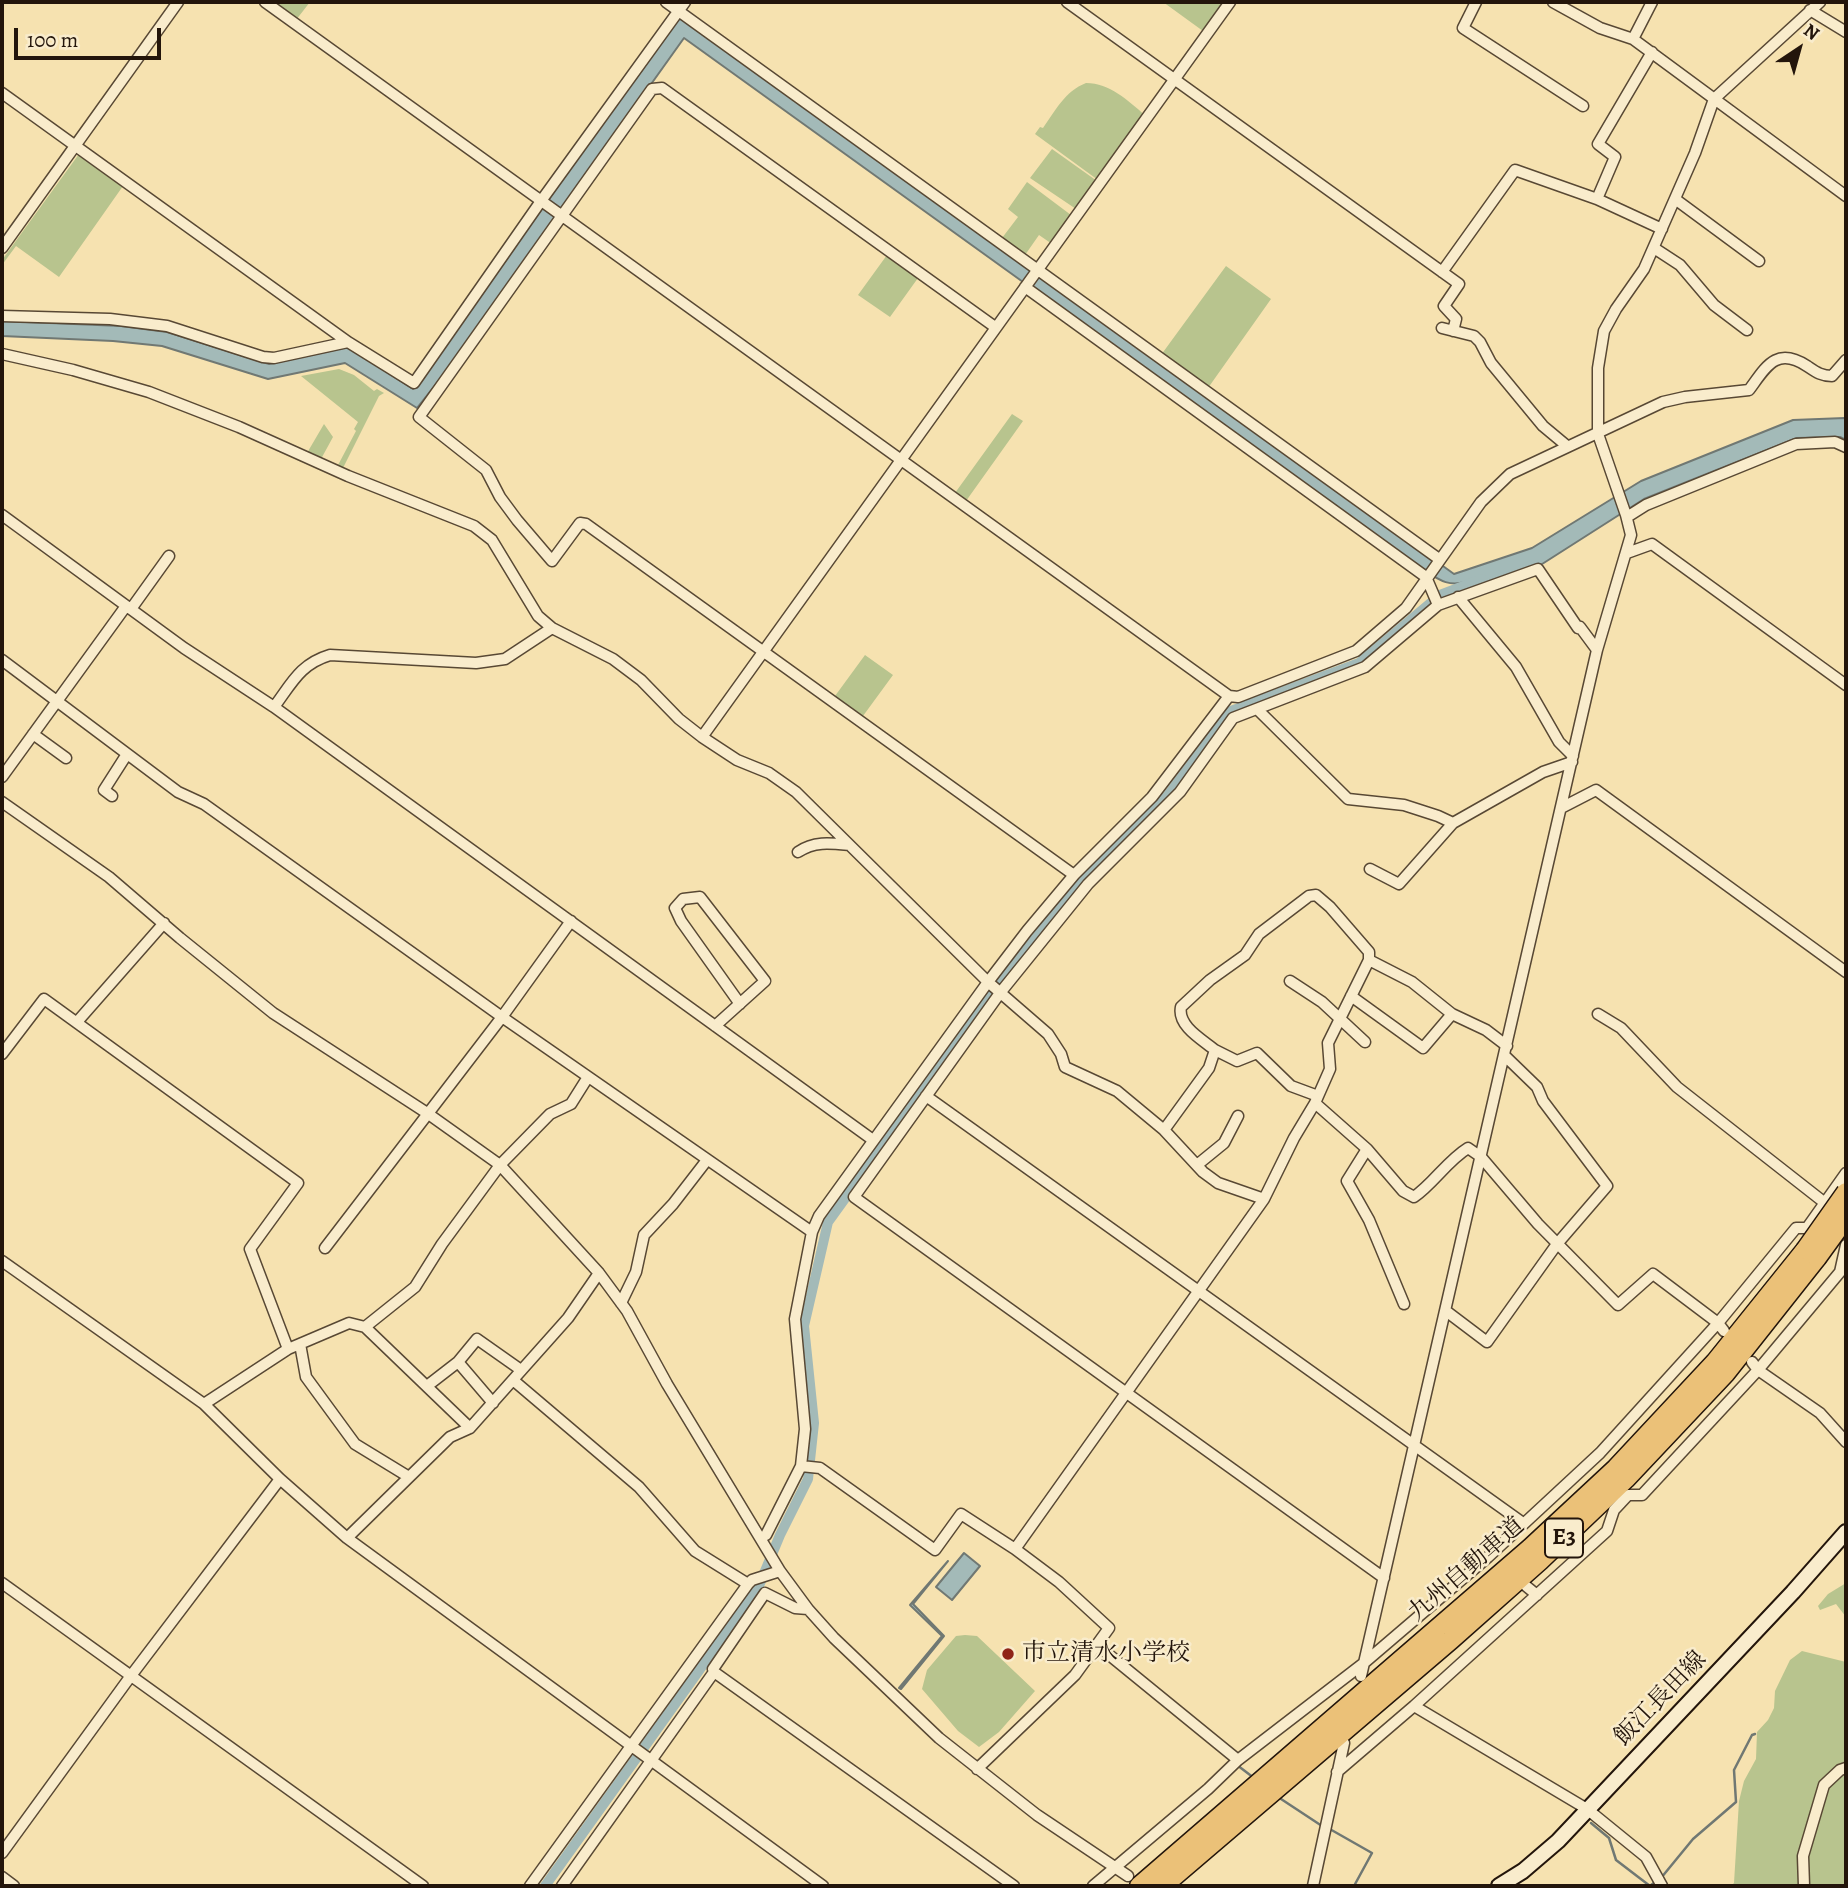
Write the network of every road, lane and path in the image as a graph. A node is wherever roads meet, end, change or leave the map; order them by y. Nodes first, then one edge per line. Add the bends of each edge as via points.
1 (178, 2) edge
2 (265, 2) edge
3 (666, 2) edge
4 (685, 2) edge
5 (1067, 2) edge
6 (1230, 2) edge
7 (1553, 2) edge
8 (1652, 2) edge
9 (1819, 2) edge
10 (1472, 3) edge
11 (1810, 10) junction
12 (679, 11) junction
13 (1846, 32) edge
14 (1633, 39) junction
15 (1652, 52) junction
16 (1175, 80) junction
17 (2, 93) edge
18 (1714, 99) junction
19 (1583, 106) dead end
20 (75, 146) junction
21 (1846, 196) edge
22 (1597, 199) junction
23 (1675, 200) junction
24 (541, 201) junction
25 (561, 216) junction
26 (1662, 229) junction
27 (2, 248) edge
28 (1654, 248) junction
29 (1759, 261) dead end
30 (1038, 270) junction
31 (1442, 272) junction
32 (1025, 287) junction
33 (2, 316) edge
34 (995, 327) junction
35 (1441, 328) dead end
36 (1747, 330) dead end
37 (1453, 331) junction
38 (348, 342) junction
39 (2, 354) edge
40 (1846, 360) edge
41 (1598, 434) junction
42 (1567, 446) junction
43 (1846, 447) edge
44 (902, 460) junction
45 (2, 515) edge
46 (1627, 516) junction
47 (1627, 553) junction
48 (169, 556) dead end
49 (1440, 559) junction
50 (1426, 577) junction
51 (1458, 597) junction
52 (1438, 605) junction
53 (129, 608) junction
54 (552, 628) junction
55 (1597, 650) junction
56 (764, 651) junction
57 (2, 660) edge
58 (1846, 685) edge
59 (1229, 696) junction
60 (57, 702) junction
61 (274, 707) junction
62 (1257, 709) junction
63 (33, 734) junction
64 (702, 737) junction
65 (127, 754) junction
66 (66, 758) dead end
67 (1572, 759) junction
68 (2, 777) edge
69 (112, 796) dead end
70 (2, 802) edge
71 (1563, 807) junction
72 (1453, 823) junction
73 (849, 845) junction
74 (798, 852) dead end
75 (1370, 869) dead end
76 (1074, 876) junction
77 (571, 921) junction
78 (164, 923) junction
79 (1369, 960) junction
80 (1846, 972) edge
81 (1290, 981) dead end
82 (988, 982) junction
83 (1000, 992) junction
84 (1351, 996) junction
85 (740, 1004) junction
86 (1452, 1014) junction
87 (1598, 1014) dead end
88 (502, 1017) junction
89 (1340, 1019) junction
90 (77, 1022) junction
91 (715, 1026) junction
92 (1366, 1042) dead end
93 (1215, 1051) junction
94 (1506, 1051) junction
95 (2, 1054) edge
96 (588, 1077) junction
97 (926, 1096) junction
98 (1317, 1100) junction
99 (427, 1113) junction
100 (1238, 1116) dead end
101 (1164, 1130) junction
102 (873, 1140) junction
103 (1367, 1149) junction
104 (1481, 1157) junction
105 (707, 1160) junction
106 (500, 1165) junction
107 (1197, 1165) junction
108 (1846, 1173) edge
109 (1846, 1192) edge
110 (1264, 1199) junction
111 (1825, 1203) junction
112 (1816, 1217) junction
113 (1846, 1218) edge
114 (812, 1232) junction
115 (1846, 1239) edge
116 (1557, 1244) junction
117 (1846, 1245) edge
118 (325, 1248) dead end
119 (1811, 1254) junction
120 (2, 1261) edge
121 (599, 1273) junction
122 (1199, 1291) junction
123 (621, 1303) junction
124 (1404, 1304) dead end
125 (1446, 1311) junction
126 (365, 1327) junction
127 (1721, 1327) junction
128 (300, 1344) junction
129 (288, 1349) junction
130 (458, 1362) junction
131 (1755, 1366) junction
132 (521, 1370) junction
133 (513, 1380) junction
134 (427, 1387) junction
135 (1126, 1392) junction
136 (493, 1403) junction
137 (204, 1404) junction
138 (470, 1428) junction
139 (1846, 1441) edge
140 (1415, 1444) junction
141 (802, 1466) junction
142 (409, 1477) junction
143 (280, 1479) junction
144 (1522, 1523) junction
145 (1846, 1532) edge
146 (766, 1535) dead end
147 (347, 1538) junction
148 (1015, 1549) junction
149 (776, 1572) junction
150 (1384, 1578) junction
151 (2, 1583) edge
152 (748, 1584) junction
153 (1526, 1586) dead end
154 (1537, 1595) junction
155 (808, 1609) junction
156 (1097, 1645) junction
157 (1364, 1663) junction
158 (715, 1672) junction
159 (1361, 1676) dead end
160 (130, 1677) junction
161 (1414, 1706) junction
162 (1344, 1743) dead end
163 (631, 1747) junction
164 (1238, 1760) junction
165 (649, 1761) junction
166 (1846, 1768) edge
167 (976, 1769) junction
168 (1337, 1772) junction
169 (1587, 1809) junction
170 (1230, 1818) junction
171 (2, 1853) edge
172 (1116, 1867) junction
173 (1523, 1871) junction
174 (2, 1877) edge
175 (1133, 1881) edge
176 (14, 1886) edge
177 (424, 1886) edge
178 (530, 1886) edge
179 (562, 1886) edge
180 (822, 1886) edge
181 (1013, 1886) edge
182 (1093, 1886) edge
183 (1163, 1886) edge
184 (1313, 1886) edge
185 (1499, 1886) edge
186 (1517, 1886) edge
187 (1661, 1886) edge
188 (1804, 1886) edge

1 - 20 street
2 - 24 street
3 - 12 street
4 - 12 street
5 - 16 street
6 - 16 street
7 - 14 street via 1600,28
8 - 14 street
9 - 11 street
10 - 19 street via 1463,28
11 - 13 street
11 - 18 street
12 - 24 street
12 - 30 street
14 - 15 street
15 - 18 street
15 - 22 street via 1598,144 1615,157
16 - 30 street
16 - 31 street
17 - 20 street
18 - 21 street
18 - 23 street
20 - 27 street
20 - 38 street
22 - 26 street
22 - 31 street via 1516,170
23 - 26 street
23 - 29 street
24 - 25 street
24 - 38 street via 414,383
25 - 34 street via 652,89 662,88
25 - 44 street
25 - 56 street via 419,417 486,470 511,512 552,561 580,523 586,524
26 - 28 street
28 - 36 street via 1680,265 1714,305
28 - 41 street via 1604,331 1598,368
30 - 32 street
30 - 49 street
31 - 37 street via 1459,284 1444,306 1456,319
32 - 34 street
32 - 50 street
33 - 38 street via 110,319 167,326 274,358
34 - 44 street
35 - 37 street
37 - 42 street via 1480,342 1491,363 1543,426
39 - 54 street via 149,392 474,526 492,540 538,616
40 - 41 street via 1832,376 1822,376 1801,362 1781,357 1772,360 1749,390 1663,402
41 - 42 street
41 - 46 street
42 - 49 street via 1501,482
43 - 46 street via 1835,442 1796,444
44 - 56 street
44 - 59 street
45 - 53 street
46 - 47 street via 1631,535
47 - 55 street
47 - 58 street via 1652,544
48 - 53 street
49 - 50 street
50 - 52 street
50 - 59 street via 1406,608 1356,651 1238,697
51 - 52 street
51 - 55 street via 1538,569
51 - 67 street via 1516,667
52 - 62 street via 1365,667
53 - 60 street
53 - 61 street
54 - 61 street via 495,662 330,655 302,669
54 - 64 street via 613,659
55 - 67 street
56 - 64 street
56 - 76 street
57 - 60 street
59 - 76 street via 1153,797
60 - 63 street
60 - 65 street
61 - 77 street
62 - 72 street via 1348,799 1404,805
62 - 83 street via 1233,718 1175,799 1088,884
63 - 66 street
63 - 68 street
64 - 73 street via 796,792
65 - 69 street via 104,790
65 - 88 street
67 - 71 street
67 - 72 street
70 - 78 street via 109,877
71 - 80 street via 1596,790
71 - 94 street
72 - 75 street via 1399,884
73 - 74 street via 827,842
73 - 82 street
76 - 82 street
77 - 88 street
77 - 91 street
78 - 90 street
78 - 99 street via 273,1013
79 - 84 street
79 - 86 street via 1412,982
79 - 93 street via 1369,951 1330,907 1316,895 1309,896 1259,934 1245,955 1181,1007 1184,1024
81 - 89 street
82 - 83 street
82 - 102 street
83 - 97 street
83 - 101 street via 1048,1034 1065,1067 1117,1091
84 - 86 street via 1423,1048
84 - 89 street
85 - 85 street via 765,981 700,897 683,899 675,908 681,921
85 - 91 street
86 - 94 street via 1486,1030
87 - 111 street via 1621,1028 1677,1087
88 - 96 street
88 - 99 street
89 - 92 street
89 - 98 street via 1328,1043 1330,1069
90 - 95 street via 44,999
90 - 129 street via 298,1183 250,1249
91 - 102 street
93 - 98 street via 1237,1061 1257,1053 1291,1086
93 - 101 street via 1209,1068
94 - 104 street
94 - 116 street via 1607,1186
96 - 105 street
96 - 106 street via 571,1104 550,1114
97 - 122 street
97 - 135 street via 854,1197
98 - 103 street
98 - 110 street
99 - 106 street
99 - 118 street
100 - 107 street via 1224,1143
101 - 107 street
102 - 114 street
103 - 104 street via 1403,1191 1414,1197 1468,1148
103 - 124 street via 1347,1181 1369,1220
104 - 116 street
104 - 125 street
105 - 114 street
105 - 123 street via 644,1235 636,1272
106 - 121 street
106 - 126 street via 415,1287
107 - 110 street via 1218,1183
108 - 111 street
109 - 119 highway, 九州自動車道 / E3, bridge
110 - 122 street
111 - 112 street
112 - 115 street
112 - 127 street via 1807,1228 1796,1228
113 - 119 highway, 九州自動車道 / E3, bridge
114 - 141 street via 795,1319 804,1429
116 - 125 street via 1487,1342
116 - 127 street via 1618,1305 1653,1274
117 - 131 street via 1840,1272
119 - 170 highway, 九州自動車道 / E3 via 1726,1373 1626,1479 1540,1561
120 - 137 street
121 - 123 street
121 - 132 street via 568,1318
122 - 135 street
122 - 140 street
123 - 149 street
125 - 140 street
126 - 128 street via 349,1323
126 - 134 street
127 - 144 street via 1600,1453
128 - 129 street
128 - 142 street via 306,1377 355,1444
129 - 137 street
130 - 132 street via 477,1339
130 - 134 street
130 - 136 street
131 - 139 street via 1820,1413
131 - 154 street via 1642,1495 1628,1495 1614,1510 1606,1531
132 - 133 street
133 - 136 street
133 - 152 street via 639,1487 695,1551
134 - 138 street
135 - 148 street
135 - 150 street
136 - 138 street
137 - 143 street
138 - 142 street via 450,1437
140 - 144 street
140 - 150 street
141 - 146 street
141 - 148 street via 820,1468 935,1550 961,1514
142 - 147 street
143 - 147 street
143 - 160 street
144 - 157 street via 1491,1559
145 - 169 main road, 飯江長田線
147 - 163 street
148 - 156 street via 1109,1628
149 - 152 street
149 - 155 street
150 - 157 street
151 - 160 street
152 - 163 street
153 - 154 street
154 - 161 street
155 - 158 street via 795,1608 765,1593
155 - 167 street
156 - 164 street
156 - 167 street via 1075,1675
157 - 159 street
157 - 164 street
158 - 165 street
158 - 181 street
160 - 171 street
160 - 177 street
161 - 168 street
161 - 169 street
162 - 168 street
163 - 165 street
163 - 178 street
164 - 172 street
165 - 179 street
165 - 180 street
166 - 188 street via 1824,1785 1803,1856
167 - 172 street
168 - 184 street
169 - 173 main road, 飯江長田線
169 - 187 street via 1646,1857
170 - 175 highway, 九州自動車道 / E3
170 - 183 highway, 九州自動車道 / E3
172 - 175 street
172 - 182 street
173 - 185 main road, 飯江長田線
173 - 186 street
174 - 176 street

